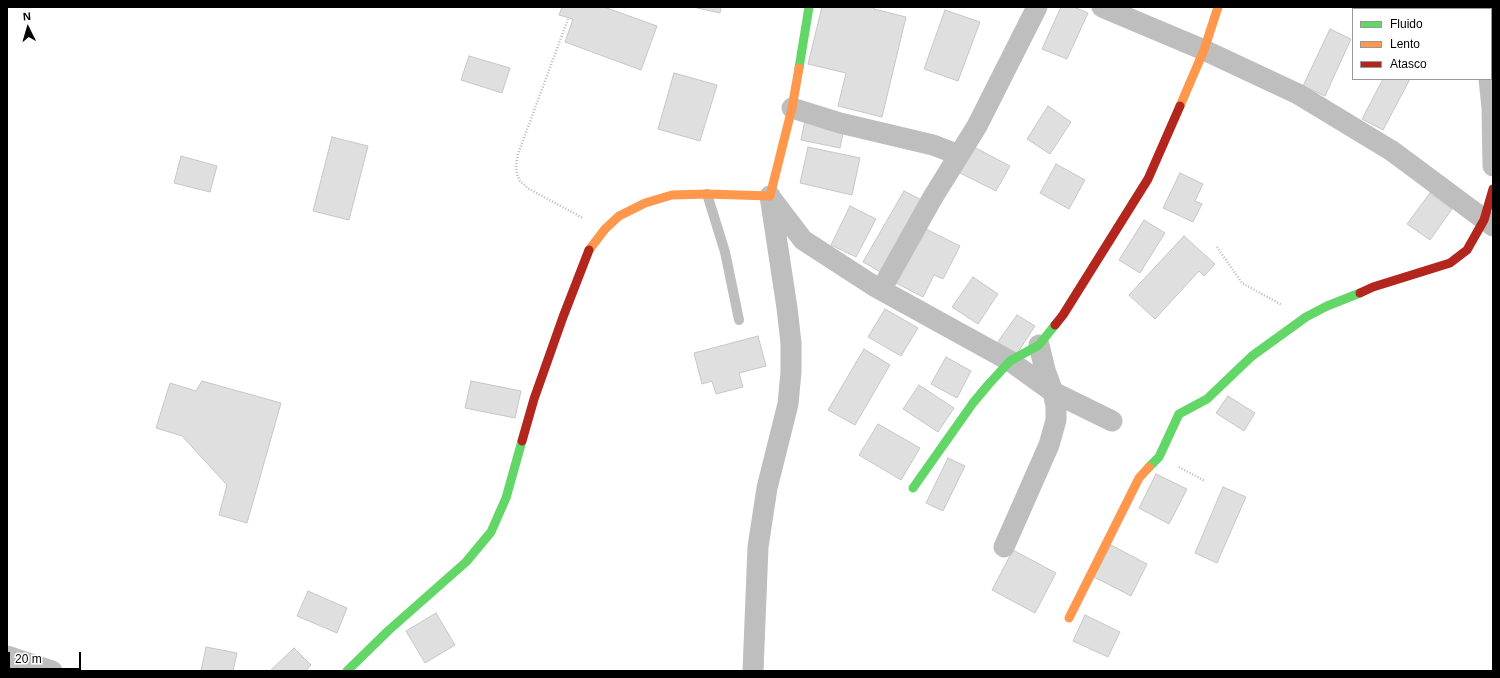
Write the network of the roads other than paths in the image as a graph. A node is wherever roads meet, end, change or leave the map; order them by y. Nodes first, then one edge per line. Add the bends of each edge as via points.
1 (809, 7) edge
2 (1037, 7) edge
3 (1102, 7) edge
4 (1218, 7) edge
5 (1204, 50) junction
6 (1489, 80) edge
7 (792, 108) junction
8 (959, 155) junction
9 (1493, 166) edge
10 (1493, 189) edge
11 (707, 194) junction
12 (770, 196) junction
13 (1489, 223) edge
14 (881, 290) junction
15 (739, 320) dead end
16 (1040, 345) junction
17 (1010, 361) junction
18 (1053, 392) junction
19 (1112, 421) dead end
20 (913, 488) dead end
21 (1004, 547) dead end
22 (1069, 618) dead end
23 (7, 656) edge
24 (52, 671) edge
25 (347, 671) edge
26 (753, 671) edge

1 - 7 street
2 - 8 street via 977,126
3 - 5 street
4 - 5 street
5 - 13 street via 1298,94 1392,151
5 - 16 street via 1148,178 1063,315
6 - 9 street
7 - 8 street via 840,123 932,145
7 - 12 street
8 - 14 street
10 - 13 street
11 - 12 street
11 - 15 lane via 725,252
11 - 25 street via 672,195 644,203 619,216 604,229 590,247 534,399 506,498 491,532 466,562
12 - 14 street via 803,240
12 - 26 street via 787,308 791,372 788,404 767,488 758,547
13 - 22 street via 1467,250 1450,263 1373,287 1306,317 1252,356 1207,399 1179,414 1159,457 1138,478
14 - 17 street
16 - 17 street
16 - 18 street
17 - 18 street
17 - 20 street via 973,403
18 - 19 street
18 - 21 street via 1056,420 1049,445
23 - 24 street

